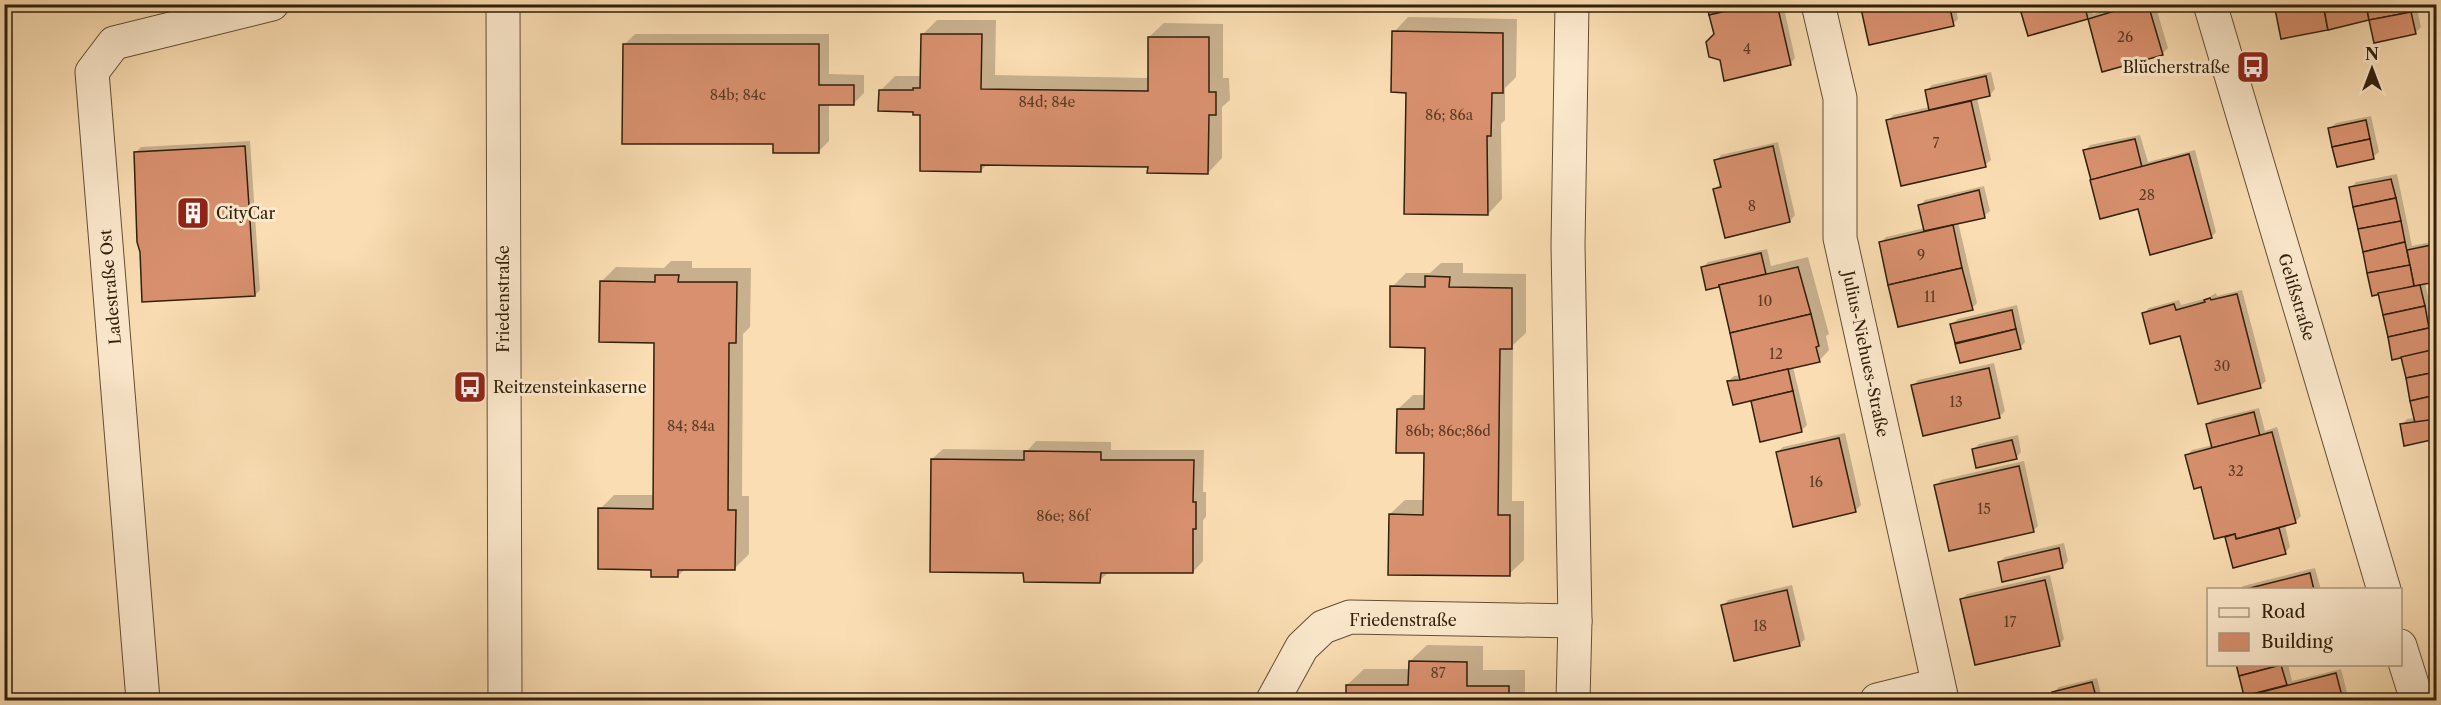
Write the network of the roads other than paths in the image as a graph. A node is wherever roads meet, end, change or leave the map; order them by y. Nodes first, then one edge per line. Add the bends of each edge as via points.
1 (272, 4) edge
2 (503, 4) edge
3 (1572, 4) edge
4 (1818, 4) edge
5 (2210, 4) edge
6 (2383, 588) edge
7 (1575, 621) junction
8 (2402, 652) edge
9 (1940, 693) edge
10 (143, 700) edge
11 (505, 700) edge
12 (1273, 700) edge
13 (1573, 700) edge
14 (1877, 700) edge
15 (2417, 700) edge

1 - 10 street, Ladestraße Ost via 114,43 92,72
2 - 11 street, Friedenstraße
3 - 7 street via 1568,245
4 - 9 street, Julius-Niehues-Straße via 1840,98 1840,238
5 - 6 street, Gelißstraße
7 - 12 street, Friedenstraße via 1350,617 1323,627 1302,647
7 - 13 street
8 - 15 street
9 - 14 street

